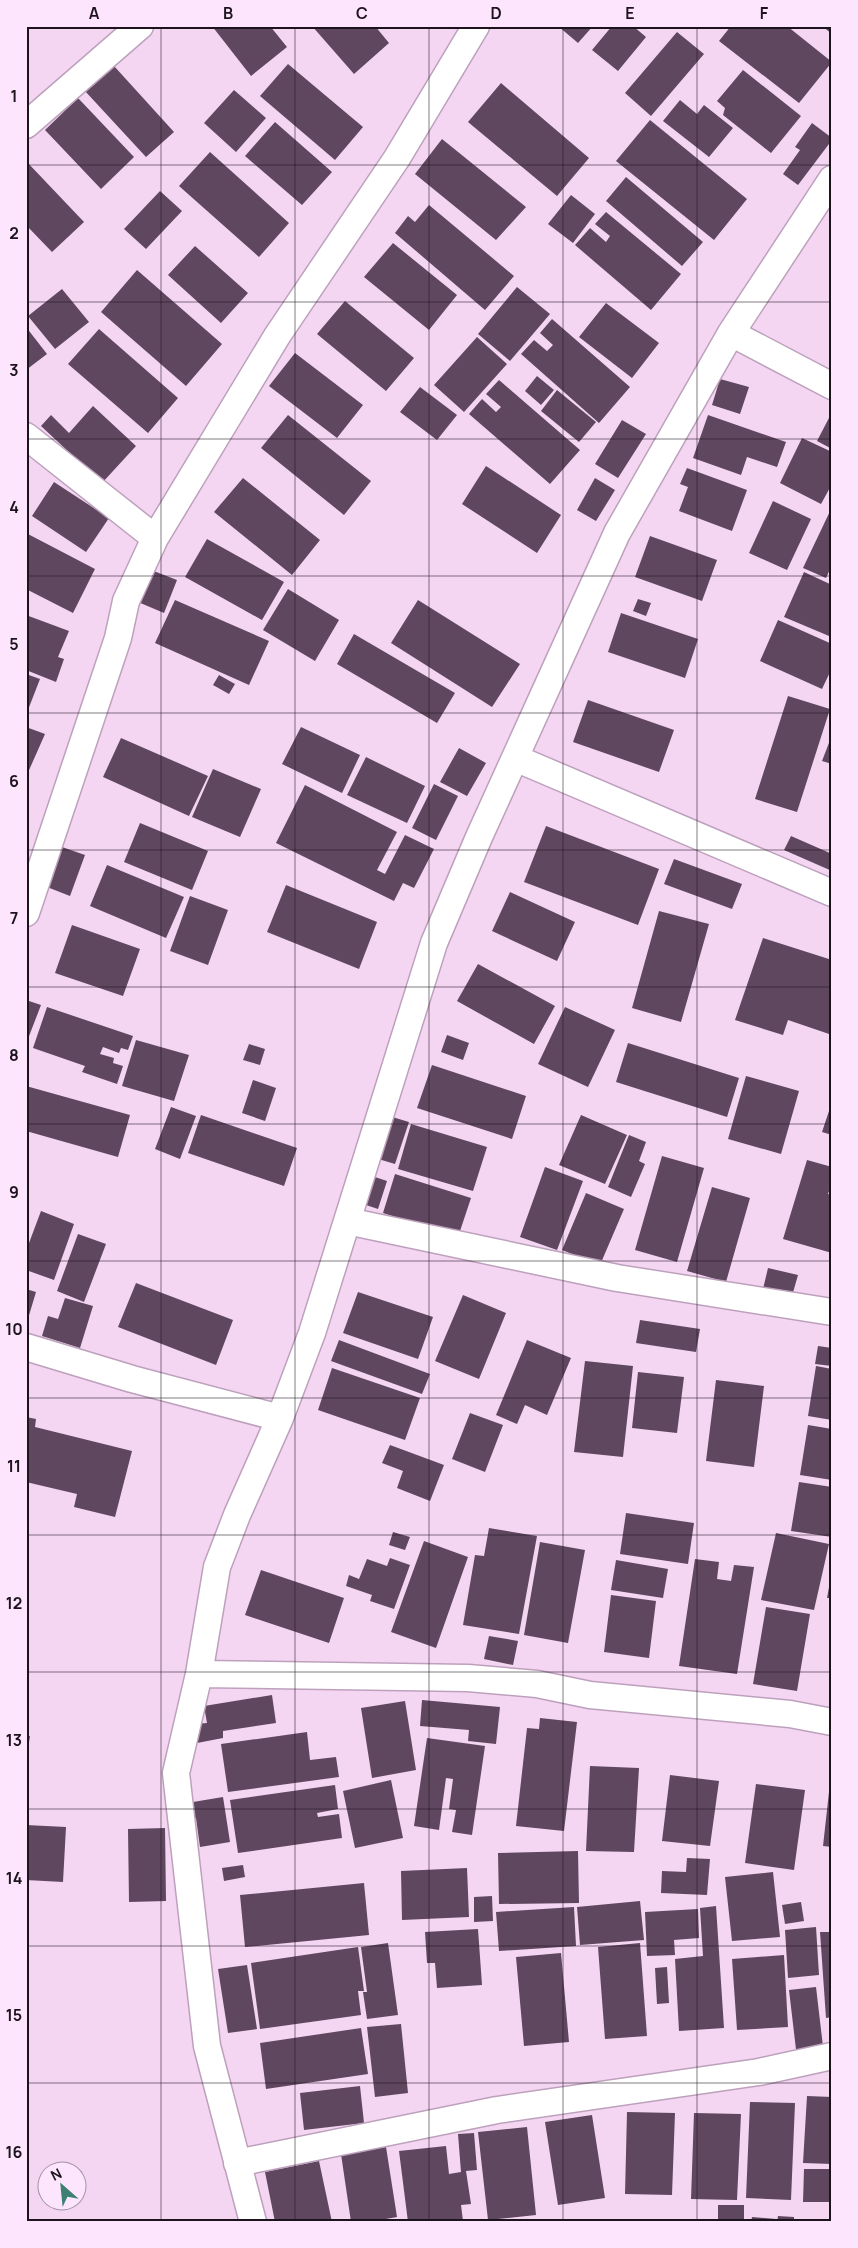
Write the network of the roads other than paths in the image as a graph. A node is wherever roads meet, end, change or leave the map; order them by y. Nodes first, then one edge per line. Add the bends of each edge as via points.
1 (140, 26) edge
2 (476, 26) edge
3 (26, 125) edge
4 (832, 178) edge
5 (731, 333) junction
6 (832, 386) edge
7 (26, 436) edge
8 (154, 538) junction
9 (515, 758) junction
10 (832, 894) edge
11 (26, 913) edge
12 (346, 1221) junction
13 (832, 1312) edge
14 (26, 1347) edge
15 (280, 1418) junction
16 (199, 1674) junction
17 (832, 1722) edge
18 (832, 2056) edge
19 (237, 2163) junction
20 (253, 2222) edge

1 - 3 street
2 - 8 street via 397,158 277,336
4 - 5 street
5 - 6 street
5 - 9 street via 617,533
7 - 8 street
8 - 11 street via 126,601 118,638
9 - 10 street
9 - 12 street via 434,943
12 - 13 street via 617,1278
12 - 15 street via 312,1333
14 - 15 street
15 - 16 street via 217,1567
16 - 17 street via 478,1679 537,1684 590,1695 790,1714
16 - 19 street via 176,1773 207,2046
18 - 19 street via 759,2072 497,2110
19 - 20 street

